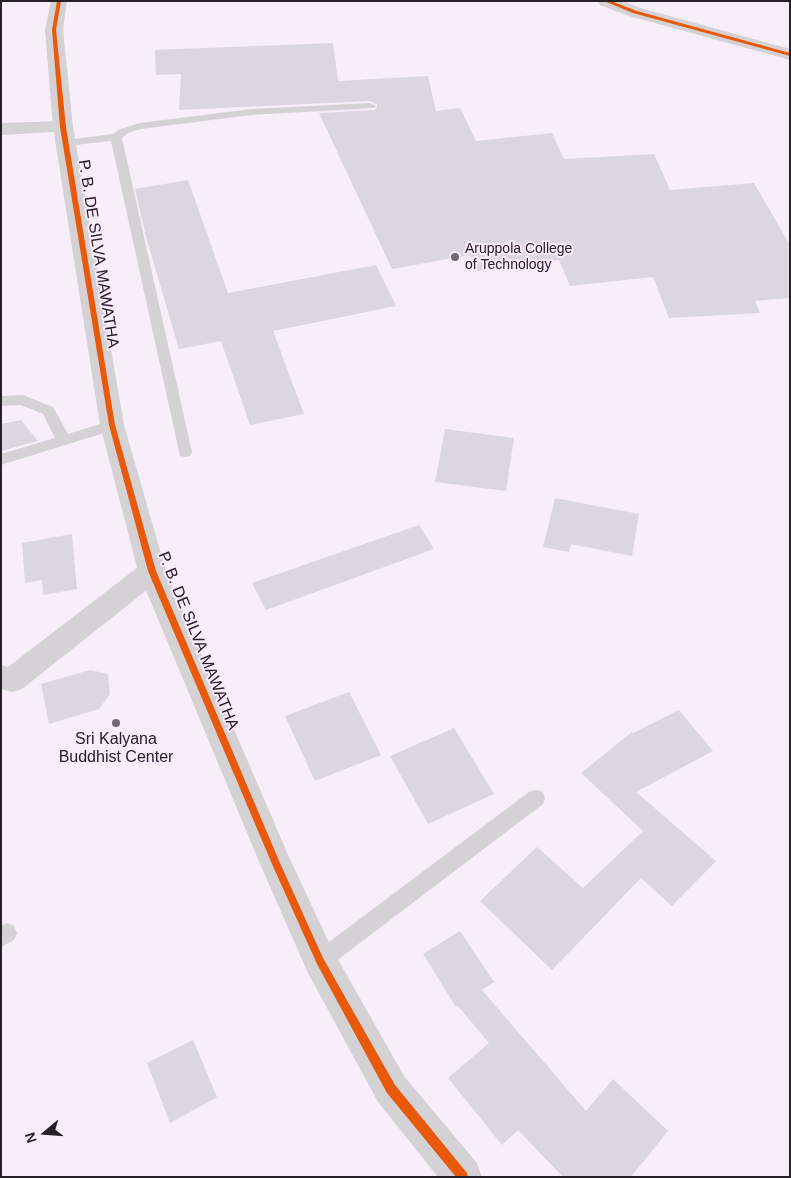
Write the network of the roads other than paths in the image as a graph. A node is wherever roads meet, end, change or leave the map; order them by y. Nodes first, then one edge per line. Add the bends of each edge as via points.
1 (59, 1) edge
2 (606, 1) edge
3 (790, 55) edge
4 (370, 106) dead end
5 (1, 129) edge
6 (64, 135) junction
7 (116, 137) junction
8 (1, 401) edge
9 (112, 425) junction
10 (64, 440) junction
11 (185, 452) dead end
12 (1, 460) edge
13 (152, 571) junction
14 (1, 677) edge
15 (536, 798) dead end
16 (320, 961) junction
17 (463, 1177) edge

1 - 6 street, P. B. DE SILVA MAWATHA via 54,30
2 - 3 street
4 - 7 lane via 251,112 140,126
5 - 6 street
6 - 7 lane
6 - 9 street, P. B. DE SILVA MAWATHA
7 - 11 lane
8 - 10 lane via 23,400 48,411
9 - 10 lane
9 - 13 street, P. B. DE SILVA MAWATHA
10 - 12 lane
13 - 14 street via 12,680
13 - 16 street, P. B. DE SILVA MAWATHA
15 - 16 lane
16 - 17 street, P. B. DE SILVA MAWATHA via 391,1089

